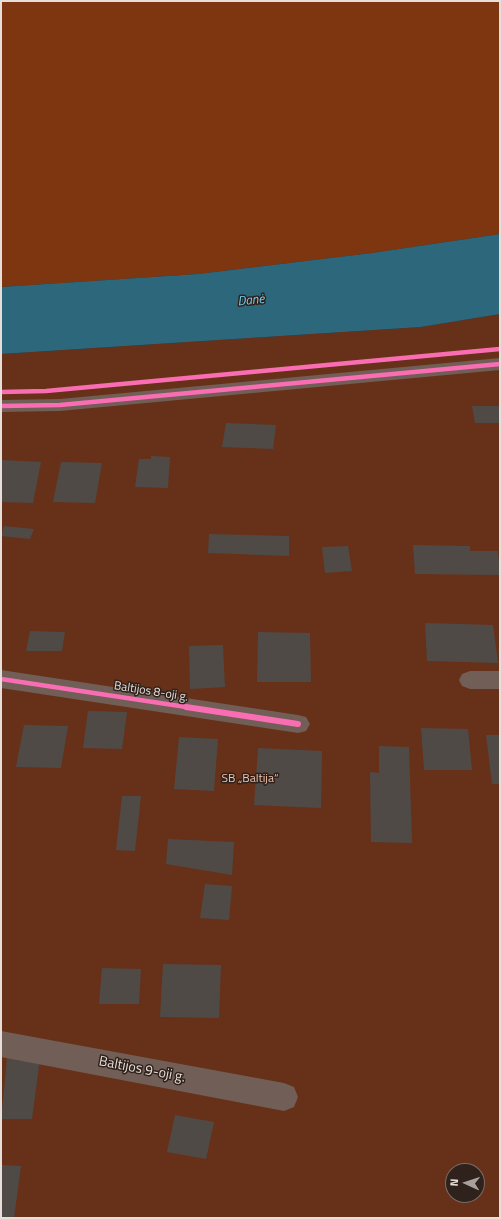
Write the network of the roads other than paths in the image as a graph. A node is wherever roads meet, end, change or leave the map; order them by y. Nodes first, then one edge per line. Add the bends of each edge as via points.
1 (500, 364) edge
2 (1, 406) edge
3 (1, 679) edge
4 (470, 680) dead end
5 (500, 680) edge
6 (298, 724) dead end
7 (1, 1044) edge
8 (284, 1097) dead end

1 - 2 street via 60,405
3 - 6 street, Baltijos 8-oji g.
4 - 5 street
7 - 8 street, Baltijos 9-oji g.

